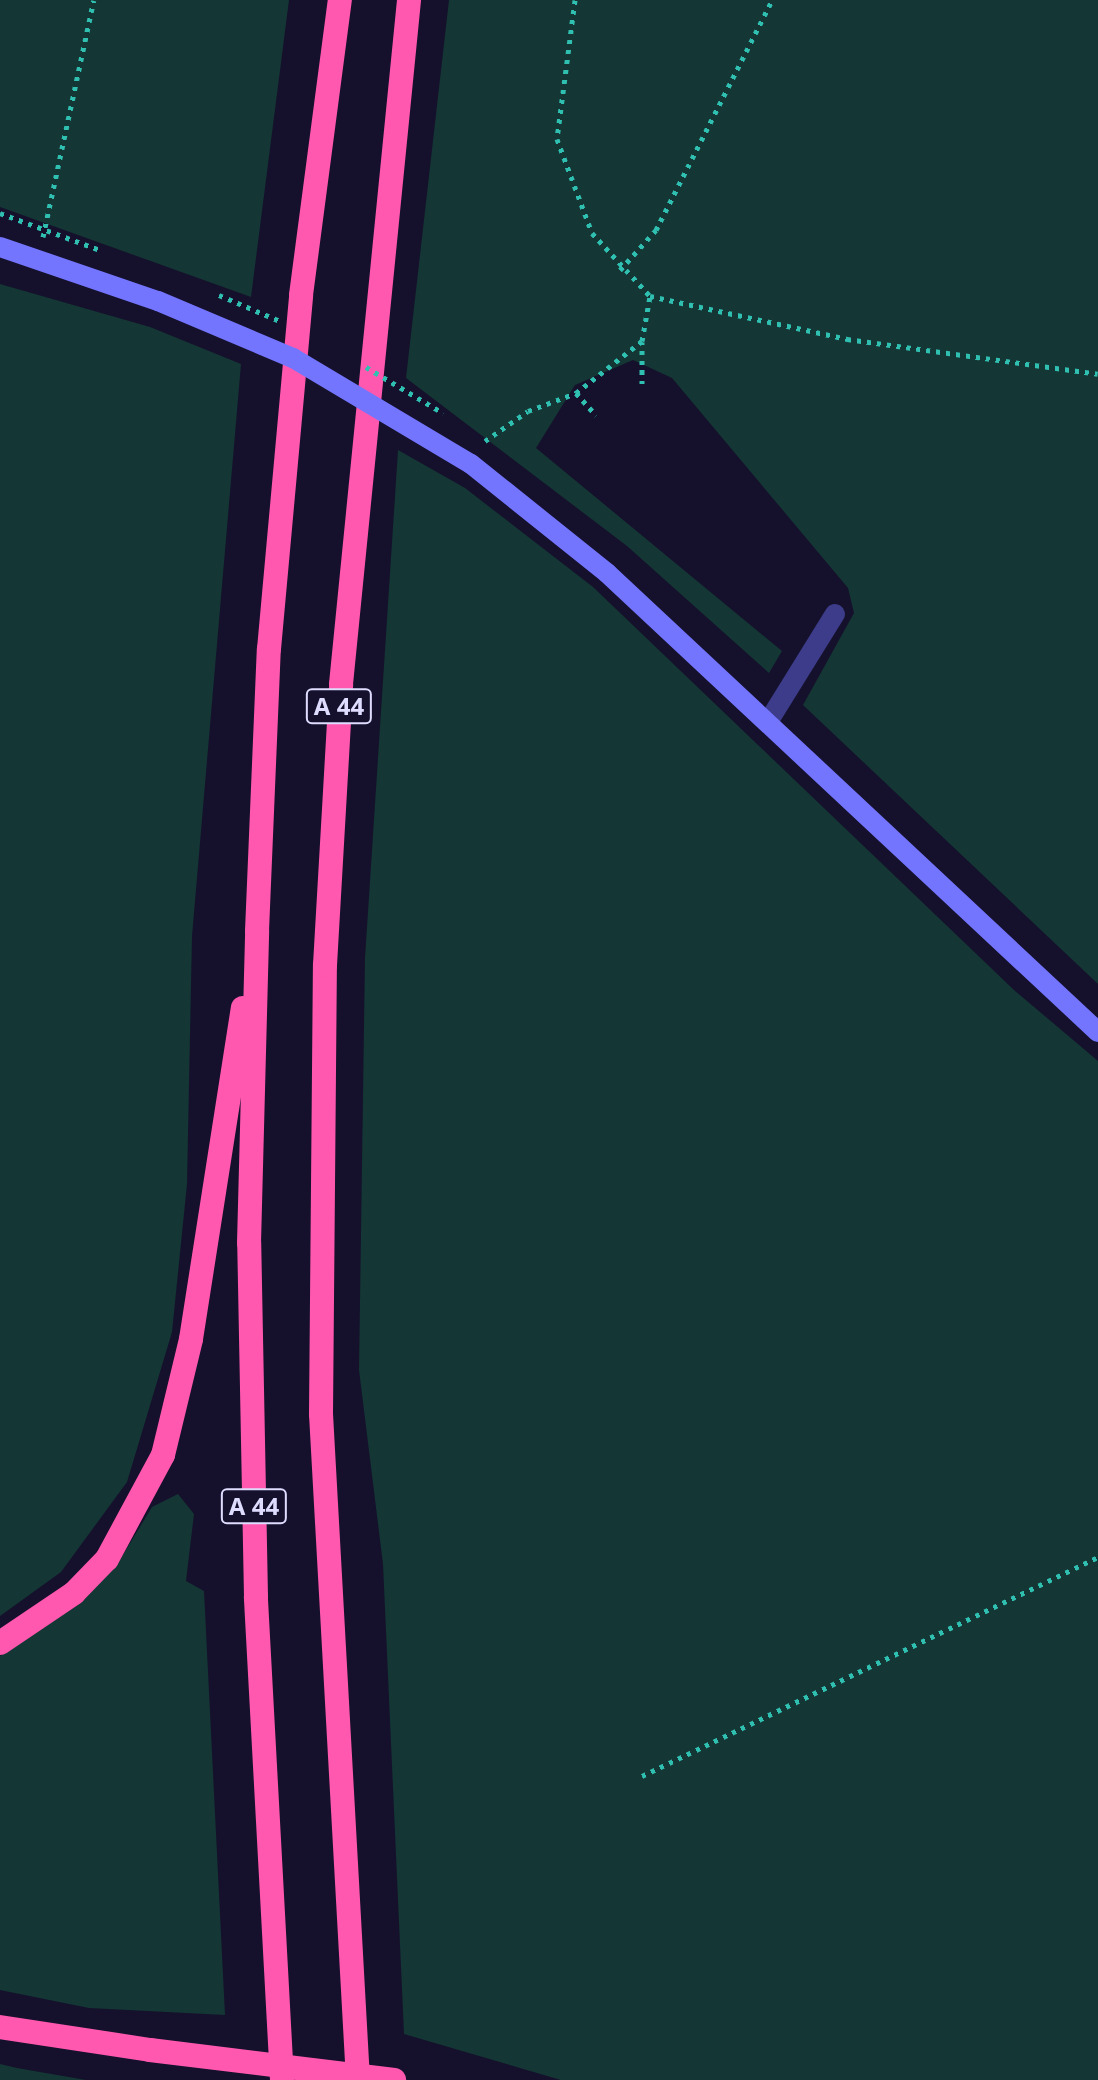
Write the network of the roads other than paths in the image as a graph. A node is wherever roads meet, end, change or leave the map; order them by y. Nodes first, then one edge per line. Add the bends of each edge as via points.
1 (340, 0) edge
2 (409, 0) edge
3 (0, 247) edge
4 (835, 614) dead end
5 (768, 722) junction
6 (257, 931) junction
7 (1098, 1032) edge
8 (0, 1643) edge
9 (0, 2027) edge
10 (282, 2080) edge
11 (358, 2080) edge
12 (394, 2080) edge

1 - 6 highway, A 44 via 301,295 269,649
2 - 11 highway, A 44 via 341,684 325,965 321,1414
3 - 5 main road, bridge via 89,272 293,358 471,464 607,573
4 - 5 lane
5 - 7 main road
6 - 8 highway via 191,1339 163,1455 107,1559 74,1593
6 - 10 highway, A 44 via 249,1243 256,1581
9 - 12 highway, bridge

